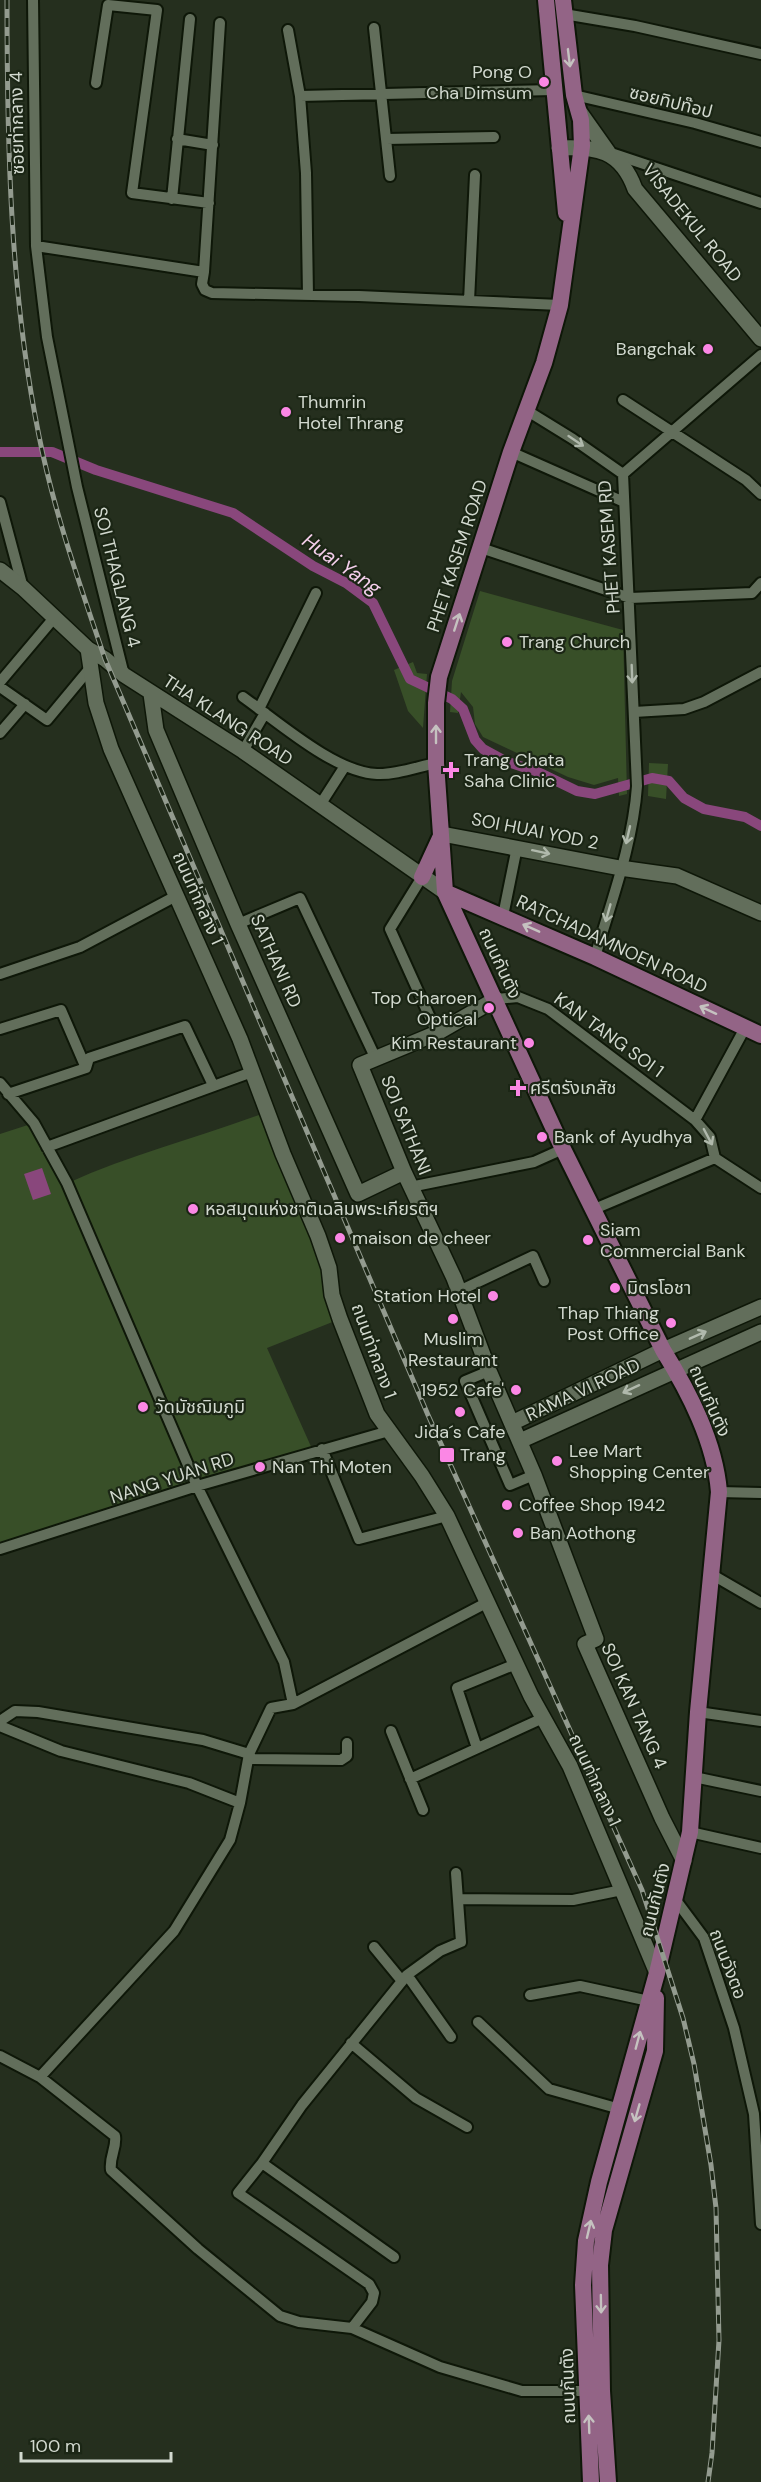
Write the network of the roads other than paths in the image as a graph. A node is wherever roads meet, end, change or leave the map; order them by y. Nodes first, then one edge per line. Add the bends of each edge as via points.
1 (33, 0) edge
2 (546, 0) edge
3 (564, 7) edge
4 (190, 19) dead end
5 (220, 23) dead end
6 (374, 28) dead end
7 (288, 30) dead end
8 (761, 54) edge
9 (96, 83) dead end
10 (554, 90) junction
11 (380, 94) junction
12 (300, 96) junction
13 (575, 102) junction
14 (494, 137) dead end
15 (177, 139) junction
16 (386, 139) junction
17 (761, 142) edge
18 (213, 145) junction
19 (581, 150) junction
20 (559, 151) junction
21 (608, 152) junction
22 (475, 175) dead end
23 (390, 176) dead end
24 (635, 189) junction
25 (172, 199) junction
26 (209, 203) junction
27 (761, 203) edge
28 (570, 241) junction
29 (36, 246) junction
30 (204, 272) junction
31 (308, 295) junction
32 (469, 301) junction
33 (560, 305) junction
34 (761, 339) edge
35 (761, 356) edge
36 (623, 400) dead end
37 (526, 410) junction
38 (671, 431) junction
39 (70, 447) joint
40 (511, 452) junction
41 (623, 474) junction
42 (761, 494) edge
43 (0, 502) edge
44 (624, 502) junction
45 (481, 548) junction
46 (0, 570) edge
47 (761, 583) edge
48 (23, 588) junction
49 (316, 593) dead end
50 (630, 598) junction
51 (54, 618) junction
52 (88, 649) junction
53 (91, 667) junction
54 (761, 672) edge
55 (124, 675) junction
56 (0, 682) edge
57 (0, 687) edge
58 (152, 694) junction
59 (243, 698) dead end
60 (25, 704) junction
61 (262, 711) junction
62 (634, 712) junction
63 (0, 733) edge
64 (243, 751) junction
65 (436, 764) junction
66 (345, 766) junction
67 (321, 805) junction
68 (442, 834) junction
69 (517, 847) junction
70 (620, 868) junction
71 (423, 877) junction
72 (445, 892) junction
73 (176, 896) junction
74 (477, 905) junction
75 (761, 913) edge
76 (503, 916) junction
77 (238, 924) junction
78 (466, 935) junction
79 (595, 957) junction
80 (0, 974) edge
81 (496, 999) junction
82 (745, 1028) junction
83 (0, 1029) edge
84 (437, 1033) junction
85 (761, 1035) edge
86 (376, 1059) junction
87 (86, 1068) junction
88 (252, 1072) junction
89 (0, 1083) edge
90 (213, 1085) junction
91 (8, 1094) junction
92 (695, 1120) junction
93 (47, 1147) junction
94 (563, 1149) junction
95 (715, 1158) junction
96 (404, 1172) junction
97 (410, 1187) junction
98 (761, 1188) edge
99 (592, 1210) junction
100 (544, 1281) dead end
101 (459, 1291) junction
102 (761, 1307) edge
103 (761, 1332) edge
104 (663, 1350) junction
105 (675, 1369) junction
106 (489, 1371) junction
107 (504, 1404) joint
108 (512, 1423) junction
109 (389, 1431) junction
110 (520, 1441) junction
111 (322, 1449) junction
112 (534, 1475) junction
113 (197, 1486) junction
114 (719, 1492) junction
115 (761, 1493) edge
116 (447, 1516) junction
117 (0, 1549) edge
118 (711, 1574) junction
119 (488, 1602) junction
120 (761, 1603) edge
121 (516, 1664) junction
122 (293, 1704) junction
123 (698, 1712) junction
124 (543, 1718) junction
125 (0, 1721) edge
126 (761, 1721) edge
127 (0, 1726) edge
128 (391, 1731) dead end
129 (346, 1743) dead end
130 (477, 1748) junction
131 (249, 1756) junction
132 (694, 1777) junction
133 (410, 1779) junction
134 (761, 1791) edge
135 (240, 1803) junction
136 (423, 1810) dead end
137 (690, 1832) junction
138 (761, 1848) edge
139 (684, 1861) junction
140 (456, 1873) dead end
141 (622, 1890) junction
142 (458, 1899) junction
143 (675, 1899) junction
144 (374, 1947) dead end
145 (657, 1973) junction
146 (405, 1978) junction
147 (530, 1995) dead end
148 (649, 2001) junction
149 (478, 2022) dead end
150 (451, 2037) dead end
151 (351, 2043) junction
152 (0, 2056) edge
153 (40, 2077) junction
154 (620, 2109) junction
155 (466, 2127) dead end
156 (262, 2163) junction
157 (761, 2224) edge
158 (394, 2257) dead end
159 (352, 2328) junction
160 (595, 2391) junction
161 (591, 2482) edge
162 (608, 2482) edge

1 - 29 street, ซอยท่ากลาง 4
2 - 10 main road, PHET KASEM ROAD
3 - 8 street
3 -> 13 main road, PHET KASEM ROAD
4 - 15 street
5 - 18 street
6 - 11 street
7 - 12 street
9 - 25 street via 108,5 157,10 132,193
10 - 11 street
10 - 20 main road, PHET KASEM ROAD
11 - 12 street
11 - 16 street
12 - 31 street
13 - 17 street, ซอยทิปท๊อป via 695,123
13 - 19 main road, PHET KASEM ROAD via 581,120
13 - 21 street, VISADEKUL ROAD
14 - 16 street
15 - 18 street
15 - 25 street
16 - 23 street
18 - 26 street
19 - 20 street
19 - 21 street
19 - 24 street via 601,159 622,182
19 - 28 main road, PHET KASEM ROAD
20 - 28 main road, PHET KASEM ROAD
21 - 24 street, VISADEKUL ROAD via 628,174
21 - 27 street
22 - 32 street
24 - 34 street, VISADEKUL ROAD
25 - 26 street
26 - 30 street
28 - 33 main road, PHET KASEM ROAD
29 - 30 street
29 - 39 street, ซอยท่ากลาง 4 via 47,337
30 - 31 street via 202,284 212,293
31 - 32 street
32 - 33 street
33 - 37 main road, PHET KASEM ROAD
35 - 38 street
36 - 38 street
37 - 40 main road, PHET KASEM ROAD
37 -> 41 street, PHET KASEM RD
38 - 41 street
38 - 42 street
39 - 55 street, SOI THAGLANG 4
40 - 44 street
40 - 45 main road, PHET KASEM ROAD
41 - 44 street, PHET KASEM RD
43 - 48 street
44 - 50 street, PHET KASEM RD
45 - 50 street
65 -> 45 main road, PHET KASEM ROAD via 439,677
46 - 48 street, THA KLANG ROAD
47 - 50 street via 752,593
48 - 51 street, THA KLANG ROAD
49 - 61 street
50 -> 62 street, PHET KASEM RD
51 - 52 street, THA KLANG ROAD
51 - 56 street
52 - 53 street, ถนนท่ากลาง 1
52 - 55 street, THA KLANG ROAD
53 - 60 street via 47,720
53 - 73 street, ถนนท่ากลาง 1 via 96,703 111,749
54 - 62 street via 684,709
55 - 58 street, THA KLANG ROAD
57 - 60 street
58 - 64 street, THA KLANG ROAD
58 - 77 street, SATHANI RD via 156,730
59 - 61 street
60 - 63 street
61 - 64 street
61 - 66 street
62 -> 70 street, PHET KASEM RD via 636,802
64 - 67 street, THA KLANG ROAD
65 - 66 street via 379,774 356,772
65 - 68 main road, PHET KASEM ROAD
66 - 67 street
67 - 71 street, THA KLANG ROAD
68 - 69 street, SOI HUAI YOD 2
68 - 71 main road
68 - 72 main road, PHET KASEM ROAD
69 -> 70 street, SOI HUAI YOD 2
69 - 76 street
70 - 75 street, SOI HUAI YOD 2 via 677,876
70 -> 79 street, PHET KASEM RD
71 - 72 street, THA KLANG ROAD
71 - 84 street via 390,929
72 - 74 main road, RATCHADAMNOEN ROAD
72 - 78 main road, ถนนกันตัง
73 - 80 street via 80,947
73 - 88 street, ถนนท่ากลาง 1
74 - 76 main road, RATCHADAMNOEN ROAD
74 - 78 main road
79 -> 76 main road, RATCHADAMNOEN ROAD
77 - 86 street via 300,898
77 - 96 street, SATHANI RD via 358,1194
78 - 81 main road, ถนนกันตัง
82 -> 79 main road, RATCHADAMNOEN ROAD
81 - 84 street, SOI SATHANI
81 - 92 street, KAN TANG SOI 1 via 518,997 548,1009
81 - 94 main road, ถนนกันตัง
82 - 85 main road, RATCHADAMNOEN ROAD
82 - 92 street
83 - 87 street via 62,1010
84 - 86 street, SOI SATHANI
86 - 96 street, SOI SATHANI via 360,1065
87 - 90 street via 88,1058 185,1026
87 - 91 street
88 - 90 street
88 - 109 street, ถนนท่ากลาง 1 via 318,1236 343,1328 377,1414
89 - 91 street
90 - 93 street
91 - 93 street via 22,1106
92 -> 95 street, KAN TANG SOI 1 via 710,1137
93 - 113 street via 67,1183
94 - 97 street via 534,1162
94 - 99 main road, ถนนกันตัง
95 - 98 street
95 - 99 street
96 - 97 street, SOI SATHANI
97 - 101 street, SOI SATHANI
99 - 104 main road, ถนนกันตัง
100 - 101 street via 533,1256
101 - 106 street, SOI SATHANI
104 -> 102 street, RAMA VI ROAD
103 - 105 street, RAMA VI ROAD
104 - 105 main road, ถนนกันตัง
104 - 108 street, RAMA VI ROAD
105 -> 110 street, RAMA VI ROAD
105 - 114 main road, ถนนกันตัง via 710,1444
106 - 107 street, SOI SATHANI
106 - 112 street via 465,1381 483,1423 510,1485
107 - 108 street, SOI KAN TANG 4
108 - 110 street, SOI KAN TANG 4
109 - 111 street, NANG YUAN RD
109 - 116 street, ถนนท่ากลาง 1
110 - 112 street, SOI KAN TANG 4
111 - 113 street, NANG YUAN RD
111 - 116 street via 359,1539
112 - 139 street, SOI KAN TANG 4 via 596,1639 585,1644
113 - 117 street, NANG YUAN RD
113 - 122 street via 284,1662
114 - 115 street
114 - 118 main road, ถนนกันตัง
116 - 119 street, ถนนท่ากลาง 1
118 - 120 street
118 - 123 main road, ถนนกันตัง
119 - 121 street, ถนนท่ากลาง 1
119 - 122 street
121 - 124 street, ถนนท่ากลาง 1
121 - 130 street via 456,1688
122 - 131 street via 271,1708
123 - 126 street
123 - 132 main road, ถนนกันตัง
124 - 130 street
124 - 141 street, ถนนท่ากลาง 1 via 570,1766
125 - 131 street via 15,1711 38,1712 203,1740
127 - 135 street via 61,1751 189,1783
128 - 133 street
129 - 131 street via 347,1756 341,1760
130 - 133 street
131 - 135 street
132 - 134 street
132 - 137 main road, ถนนกันตัง
133 - 136 street
135 - 153 street via 230,1840 174,1931
137 - 138 street
137 - 139 main road, ถนนกันตัง
139 - 143 main road, ถนนกันตัง
140 - 142 street
141 - 142 street via 573,1900
141 - 145 street, ถนนท่ากลาง 1
142 - 146 street via 461,1942 440,1951
143 - 145 main road, ถนนกันตัง
143 - 157 street, ถนนวังตอ via 704,1938 734,2028 754,2114
144 - 146 street
145 - 148 main road, ถนนกันตัง
145 -> 160 main road, ถนนกันตัง via 655,2051 604,2230
146 - 150 street
146 - 151 street
147 - 148 street via 580,1986
154 -> 148 main road, ถนนกันตัง
149 - 154 street via 549,2089
151 - 155 street via 416,2098
151 - 156 street
152 - 153 street
153 - 159 street via 116,2136 111,2170 261,2301 280,2316 298,2322
160 -> 154 main road, ถนนกันตัง via 583,2285 586,2241
156 - 158 street
156 - 159 street via 238,2193 369,2284 374,2293 372,2302
159 - 160 street via 440,2367 522,2391
161 -> 160 main road, ถนนกันตัง
160 - 162 main road, ถนนกันตัง

